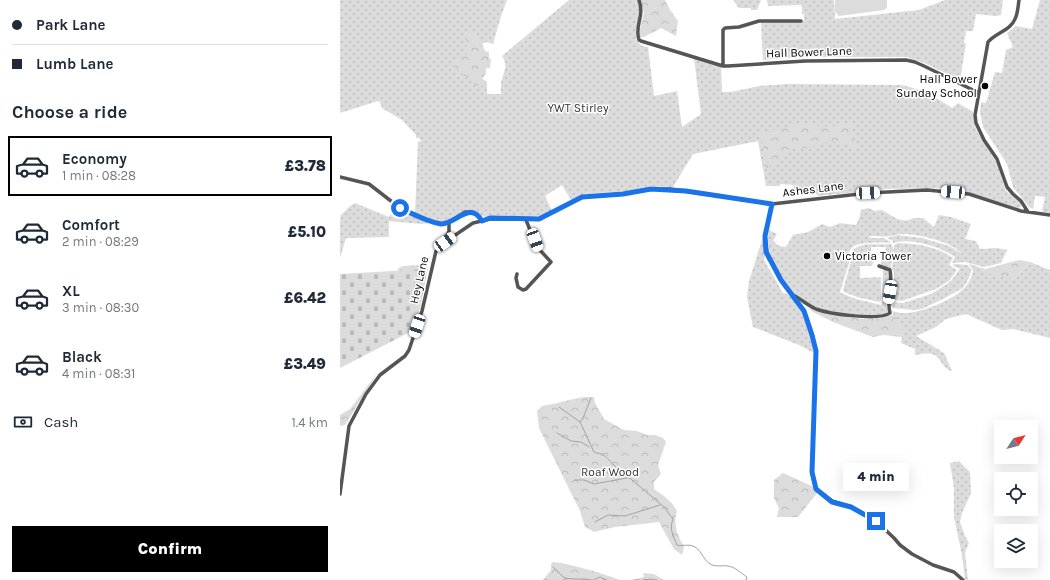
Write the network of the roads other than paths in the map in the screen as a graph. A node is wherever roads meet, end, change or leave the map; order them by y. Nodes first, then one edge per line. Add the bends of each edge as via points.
1 (639, 0) edge
2 (1019, 0) edge
3 (801, 21) dead end
4 (723, 66) junction
5 (979, 93) junction
6 (340, 177) edge
7 (772, 204) junction
8 (1028, 212) junction
9 (1050, 215) edge
10 (526, 220) junction
11 (482, 221) junction
12 (449, 222) junction
13 (445, 242) junction
14 (879, 266) dead end
15 (516, 274) dead end
16 (792, 296) junction
17 (340, 494) edge
18 (963, 580) edge

1 - 4 street, Hall Bower Lane via 642,12 638,38 641,42
2 - 5 street via 1015,20 988,42
3 - 4 street via 760,21 725,28
4 - 5 street, Hall Bower Lane via 805,61 906,60
5 - 8 street via 975,115 979,132 997,159 1007,187
6 - 12 street via 369,184 400,208 426,220 443,224
7 - 8 street, Ashes Lane via 868,193 927,190 969,194
7 - 10 street, Ashes Lane via 686,191 651,189 582,197 539,219
7 - 16 street via 765,236 766,252
8 - 9 street, Ashes Lane
10 - 11 street, Ashes Lane via 490,218
10 - 15 street via 538,247 551,262 526,289 518,287
11 - 12 street via 472,212 466,212
11 - 13 street, Ashes Lane
12 - 13 street
13 - 17 street, Hey Lane via 436,251 422,311 409,350 405,356 380,374 366,394 350,426
14 - 16 street via 890,270 892,283 888,301 890,313 886,316 867,317 816,309
16 - 18 street via 804,311 816,351 812,472 816,489 832,502 851,507 876,521 912,554 954,572

